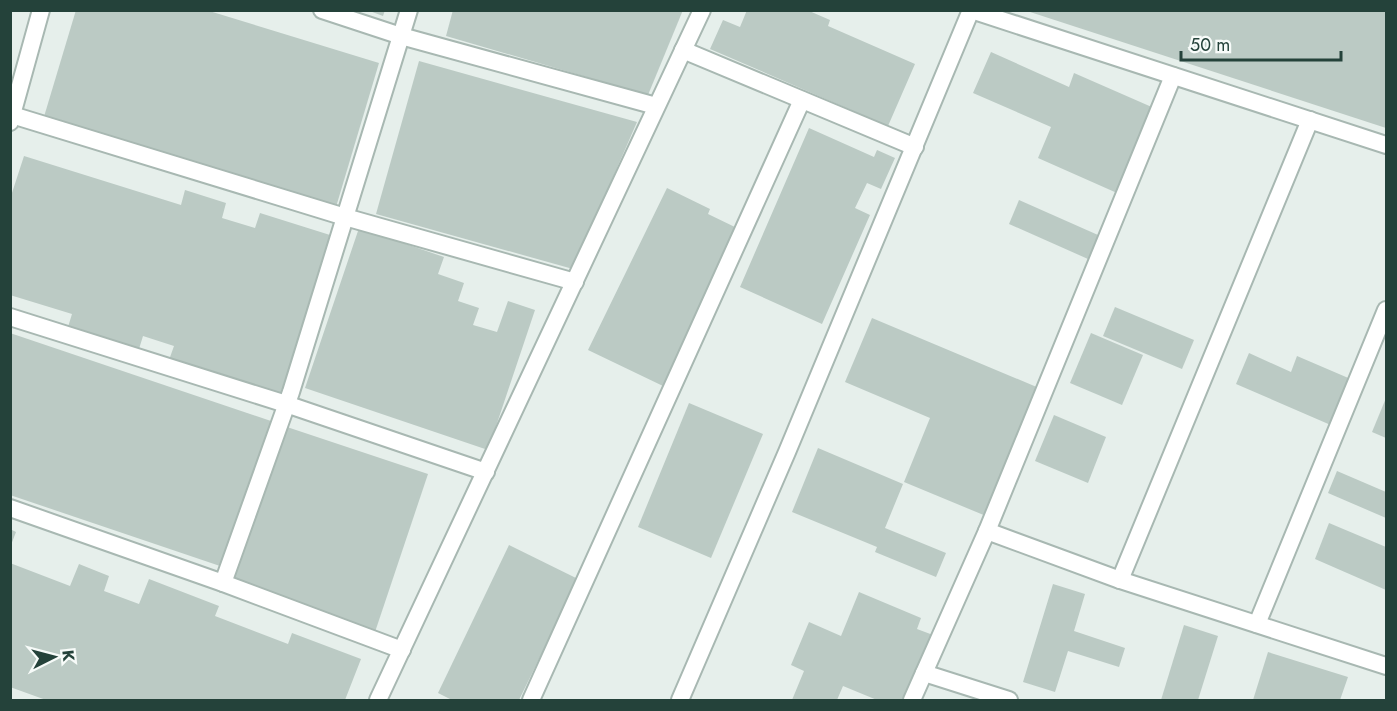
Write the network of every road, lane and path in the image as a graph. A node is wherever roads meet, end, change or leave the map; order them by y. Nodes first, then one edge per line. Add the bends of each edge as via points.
1 (41, 10) edge
2 (322, 10) edge
3 (409, 10) edge
4 (702, 10) edge
5 (971, 11) edge
6 (401, 36) junction
7 (683, 50) junction
8 (1173, 76) junction
9 (802, 100) junction
10 (657, 106) junction
11 (11, 118) edge
12 (1310, 120) junction
13 (1386, 145) edge
14 (915, 147) junction
15 (345, 217) junction
16 (575, 282) junction
17 (1386, 310) edge
18 (10, 317) edge
19 (286, 404) junction
20 (486, 472) junction
21 (10, 508) edge
22 (987, 531) junction
23 (1120, 580) junction
24 (223, 583) junction
25 (1257, 624) junction
26 (402, 650) junction
27 (1386, 666) edge
28 (924, 674) junction
29 (378, 700) edge
30 (531, 700) edge
31 (680, 700) edge
32 (912, 700) edge
33 (1009, 700) edge

1 - 11 street
2 - 6 street
3 - 6 street
4 - 7 street
5 - 8 street
5 - 14 street
6 - 10 street
6 - 15 street
7 - 9 street
7 - 10 street
8 - 12 street
8 - 22 street
9 - 14 street
9 - 30 street
10 - 16 street
11 - 15 street
12 - 13 street
12 - 23 street
14 - 31 street
15 - 16 street
15 - 19 street
16 - 20 street
17 - 25 street
18 - 19 street
19 - 20 street
19 - 24 street
20 - 26 street
21 - 24 street
22 - 23 street
22 - 28 street
23 - 25 street
24 - 26 street
25 - 27 street
26 - 29 street
28 - 32 street
28 - 33 street

